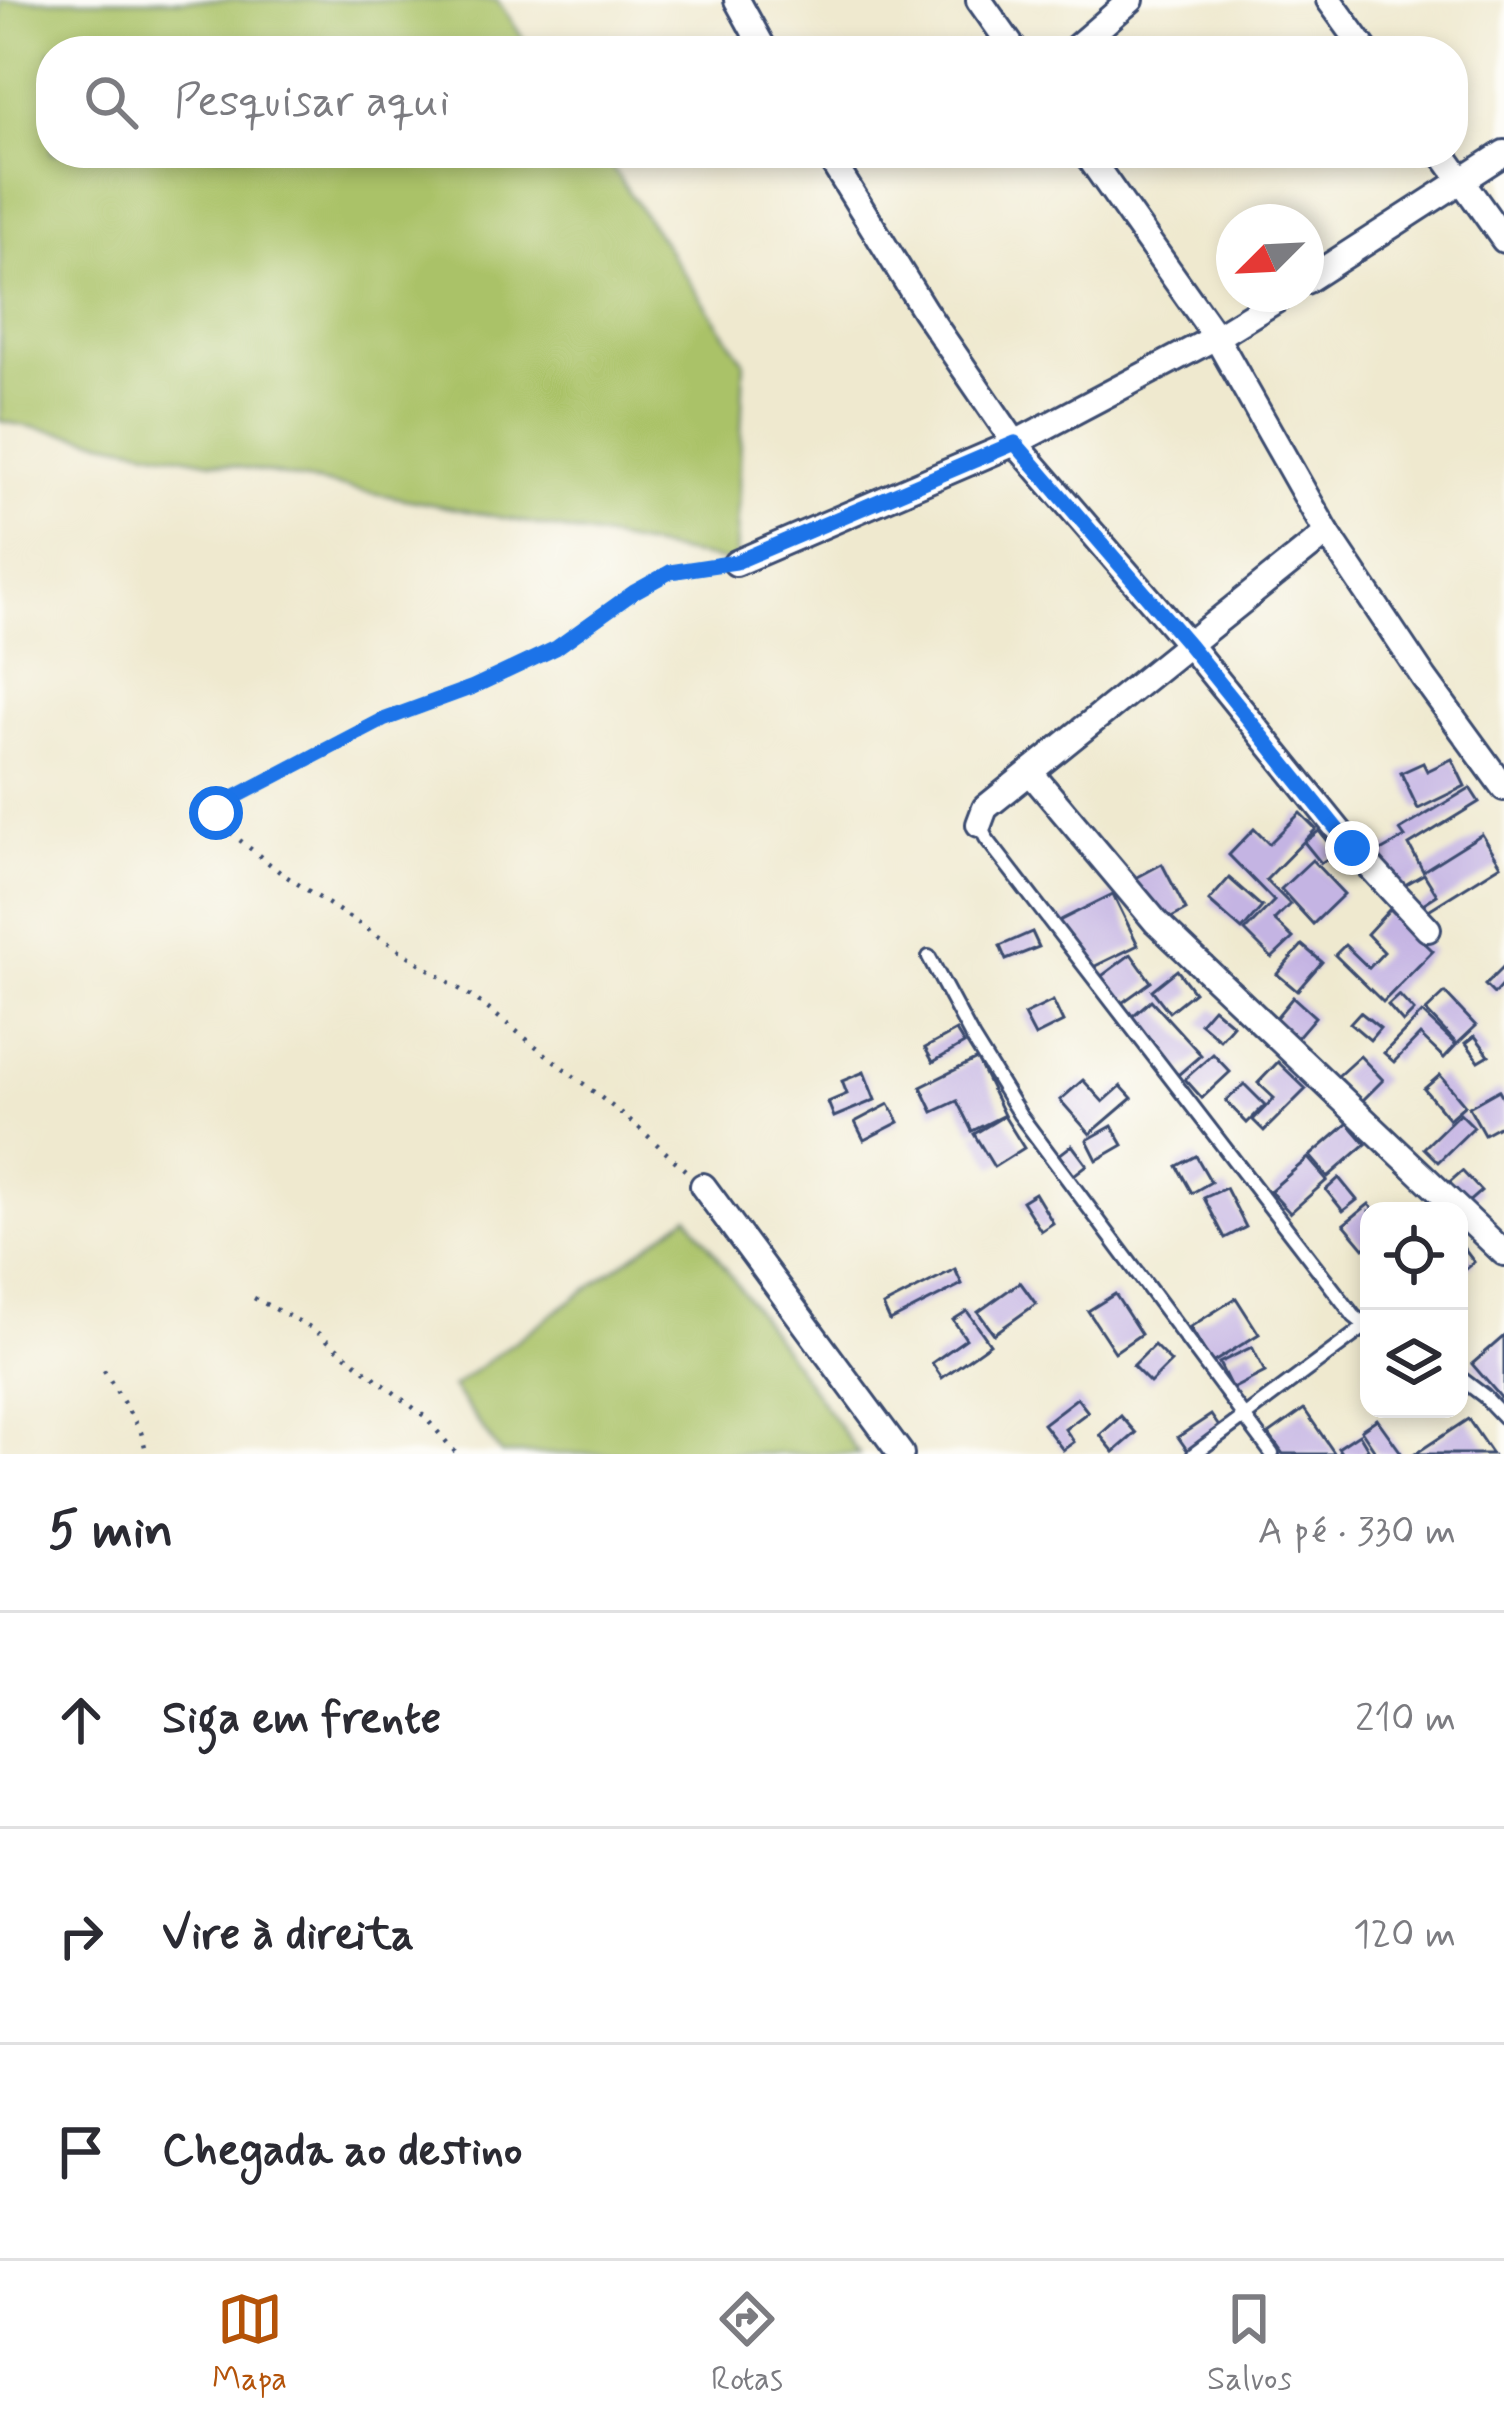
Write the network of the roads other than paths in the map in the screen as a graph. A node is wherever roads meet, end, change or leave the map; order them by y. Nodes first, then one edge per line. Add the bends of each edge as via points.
1 (736, 0) edge
2 (979, 0) edge
3 (1131, 0) edge
4 (1328, 0) edge
5 (756, 36) edge
6 (1004, 36) edge
7 (1089, 36) edge
8 (1355, 36) edge
9 (1504, 154) edge
10 (836, 168) edge
11 (1098, 168) edge
12 (1453, 168) edge
13 (1462, 180) junction
14 (1504, 240) edge
15 (1324, 269) edge
16 (1257, 312) edge
17 (1216, 337) junction
18 (1015, 443) junction
19 (1327, 533) junction
20 (736, 562) road end
21 (1189, 645) junction
22 (1030, 772) junction
23 (1504, 788) edge
24 (980, 824) joint
25 (1428, 929) dead end
26 (929, 957) dead end
27 (703, 1186) road end
28 (1504, 1253) edge
29 (1360, 1321) edge
30 (1360, 1333) edge
31 (1468, 1384) edge
32 (1242, 1417) junction
33 (1504, 1417) edge
34 (901, 1454) edge
35 (1194, 1454) edge
36 (1272, 1454) edge

1 - 5 street
2 - 6 street
3 - 7 street
4 - 8 street
9 - 13 street
10 - 18 street
11 - 17 street
12 - 13 street
13 - 14 street
13 - 15 street
16 - 17 street
17 - 18 street
17 - 19 street
18 - 20 street
18 - 21 street
19 - 21 street
19 - 23 street
21 - 22 street
21 - 25 street
22 - 24 street via 985,808
22 - 28 street via 1156,922
24 - 29 lane
26 - 32 lane via 1020,1115
27 - 34 street
30 - 32 lane
31 - 33 lane
32 - 35 lane
32 - 36 lane

